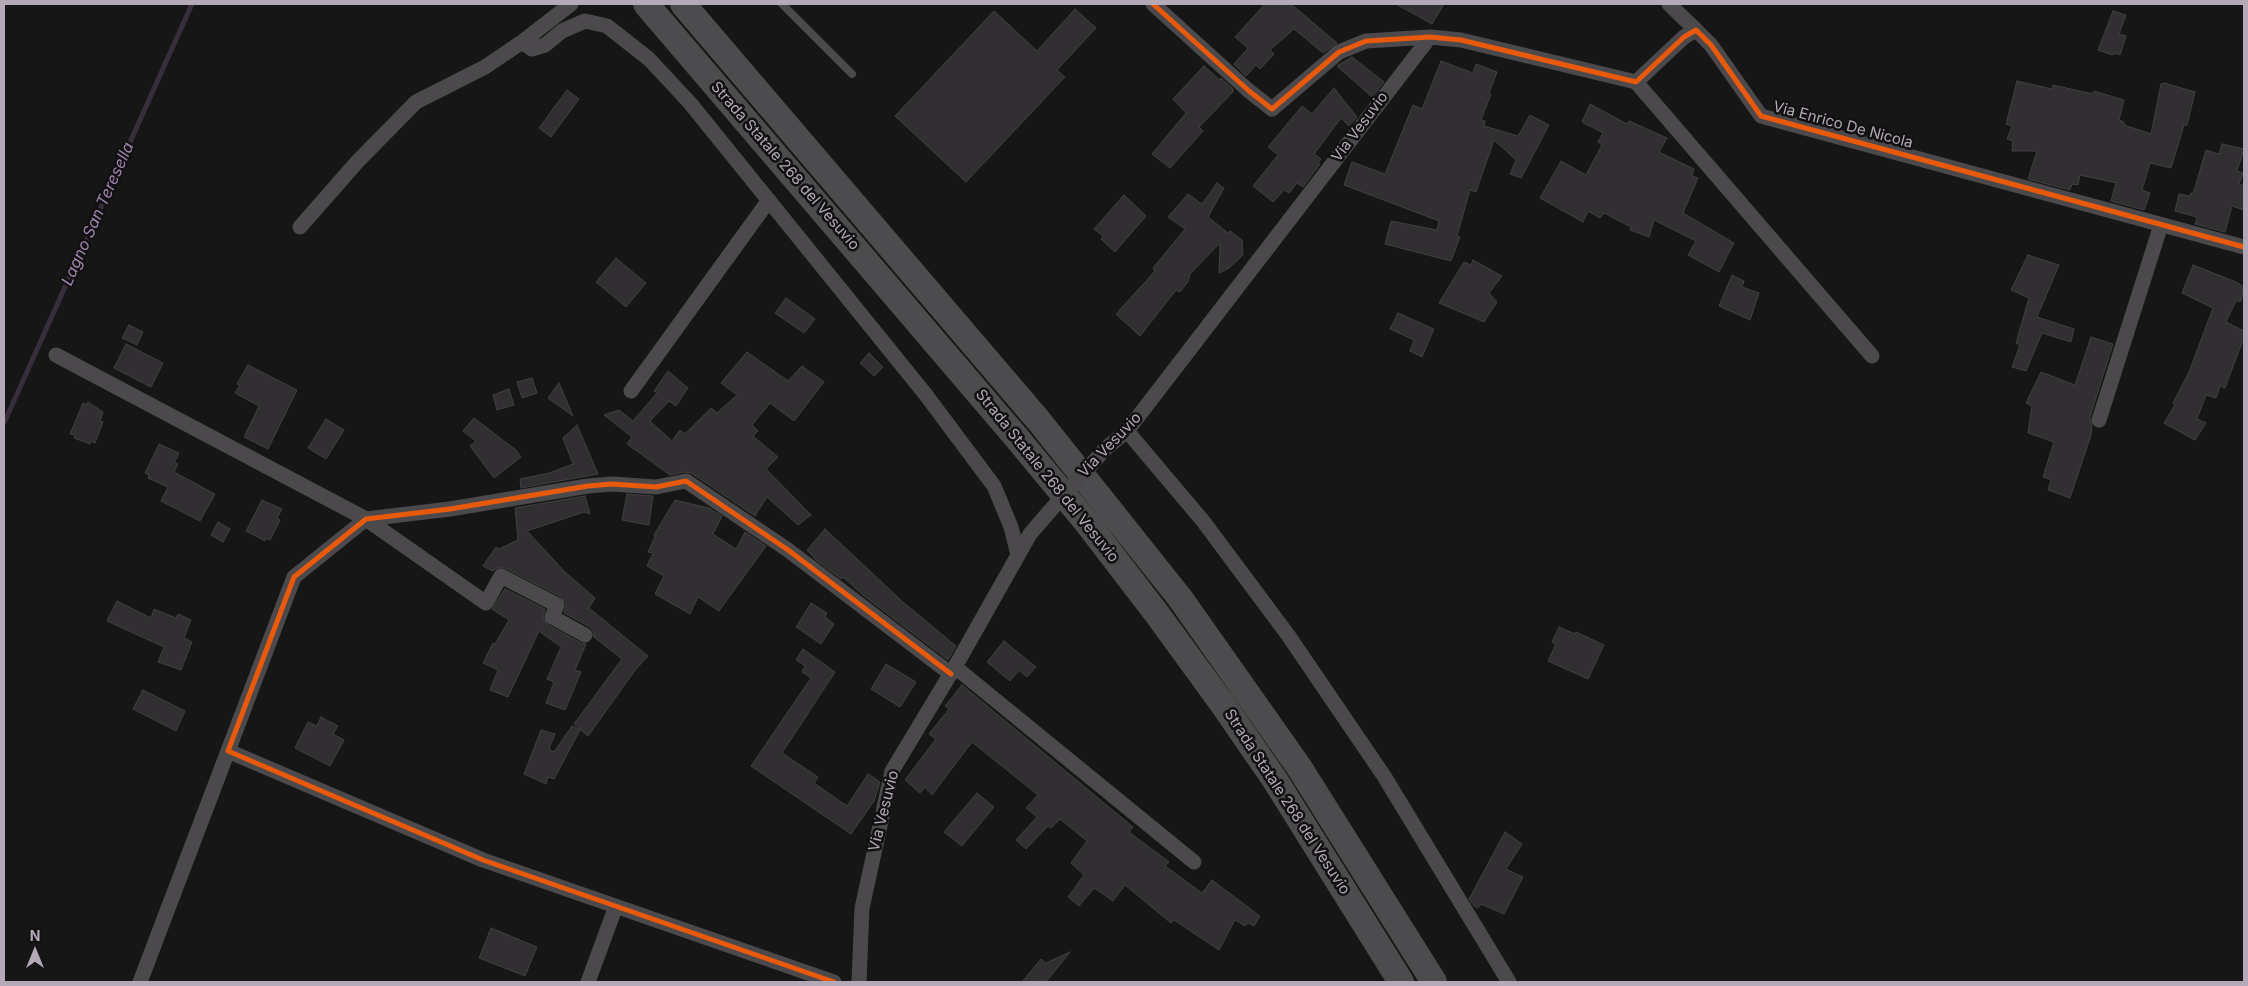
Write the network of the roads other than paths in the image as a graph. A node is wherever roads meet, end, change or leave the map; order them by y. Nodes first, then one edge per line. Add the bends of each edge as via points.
1 (571, 4) edge
2 (634, 4) edge
3 (646, 4) edge
4 (683, 4) edge
5 (782, 4) edge
6 (1153, 4) edge
7 (1669, 4) edge
8 (671, 33) junction
9 (1690, 34) junction
10 (1430, 37) junction
11 (522, 42) junction
12 (852, 74) dead end
13 (1639, 79) junction
14 (769, 200) junction
15 (2161, 225) junction
16 (300, 227) dead end
17 (2244, 248) edge
18 (56, 355) dead end
19 (1872, 356) dead end
20 (631, 390) dead end
21 (2100, 420) dead end
22 (1127, 431) junction
23 (366, 519) junction
24 (1018, 555) junction
25 (585, 635) dead end
26 (953, 670) junction
27 (228, 751) junction
28 (1194, 862) dead end
29 (616, 906) junction
30 (140, 982) edge
31 (588, 982) edge
32 (834, 982) edge
33 (859, 982) edge
34 (1402, 982) edge
35 (1434, 982) edge
36 (1508, 982) edge

1 - 11 street
2 - 8 lane
3 - 8 highway, Strada Statale 268 del Vesuvio
4 - 35 highway, Strada Statale 268 del Vesuvio via 1040,421 1175,590 1299,767
5 - 12 lane
6 - 10 street via 1272,109 1339,52 1366,41
7 - 9 street, Via Enrico De Nicola
8 - 34 highway, Strada Statale 268 del Vesuvio via 1088,524 1157,614 1274,780
9 - 13 street
9 - 15 street, Via Enrico De Nicola via 1711,45 1761,116
10 - 13 street via 1461,40
10 - 22 street, Via Vesuvio
11 - 14 street via 532,49 545,45 562,31 585,21 607,26 649,59 690,103
11 - 16 street via 484,67 416,102
13 - 19 street
14 - 20 street
14 - 24 street via 926,395 994,486 1011,527
15 - 17 street, Via Enrico De Nicola
15 - 21 street
18 - 23 street
22 - 24 street, Via Vesuvio, bridge via 1105,449 1049,512 1030,534
22 - 36 street via 1203,521 1288,635 1384,776
23 - 25 street via 486,603 501,576 557,605 552,618
23 - 26 street via 588,486 656,487 686,481 788,550
23 - 27 street via 294,577
24 - 26 street, Via Vesuvio
26 - 28 street
26 - 33 street, Via Vesuvio via 892,771 862,908
27 - 29 street via 484,860
27 - 30 street
29 - 31 street
29 - 32 street

